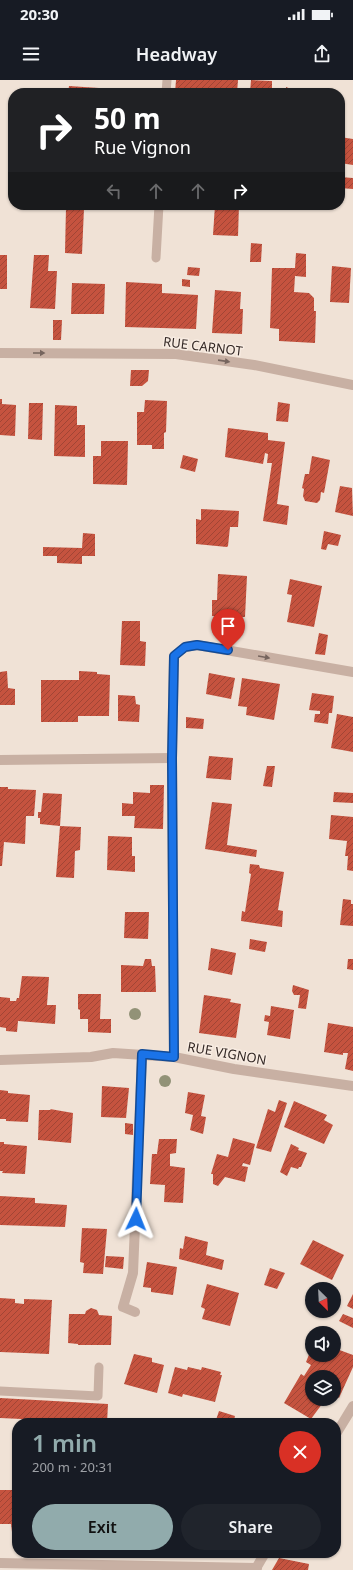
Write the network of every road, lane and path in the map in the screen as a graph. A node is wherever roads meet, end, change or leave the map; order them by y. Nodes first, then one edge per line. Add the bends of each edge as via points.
1 (159, 210) edge
2 (156, 258) dead end
3 (0, 353) edge
4 (353, 385) edge
5 (353, 672) edge
6 (172, 758) junction
7 (0, 760) edge
8 (142, 1054) junction
9 (174, 1057) junction
10 (0, 1060) edge
11 (353, 1086) edge
12 (135, 1312) dead end
13 (99, 1367) dead end
14 (0, 1391) edge
15 (353, 1406) edge
16 (341, 1426) edge
17 (262, 1558) edge
18 (0, 1563) edge
19 (256, 1569) edge

1 - 2 lane
3 -> 4 street, RUE CARNOT via 176,354 254,365
6 -> 5 street via 174,656 185,647 197,645
6 - 7 street
6 - 9 street
8 - 9 street, RUE VIGNON
8 - 10 street, RUE VIGNON via 113,1053 90,1057
8 - 12 street via 133,1273 123,1307
9 - 11 street, RUE VIGNON via 234,1069
13 - 14 lane via 98,1396
15 - 16 street
17 - 19 street
18 - 19 street

